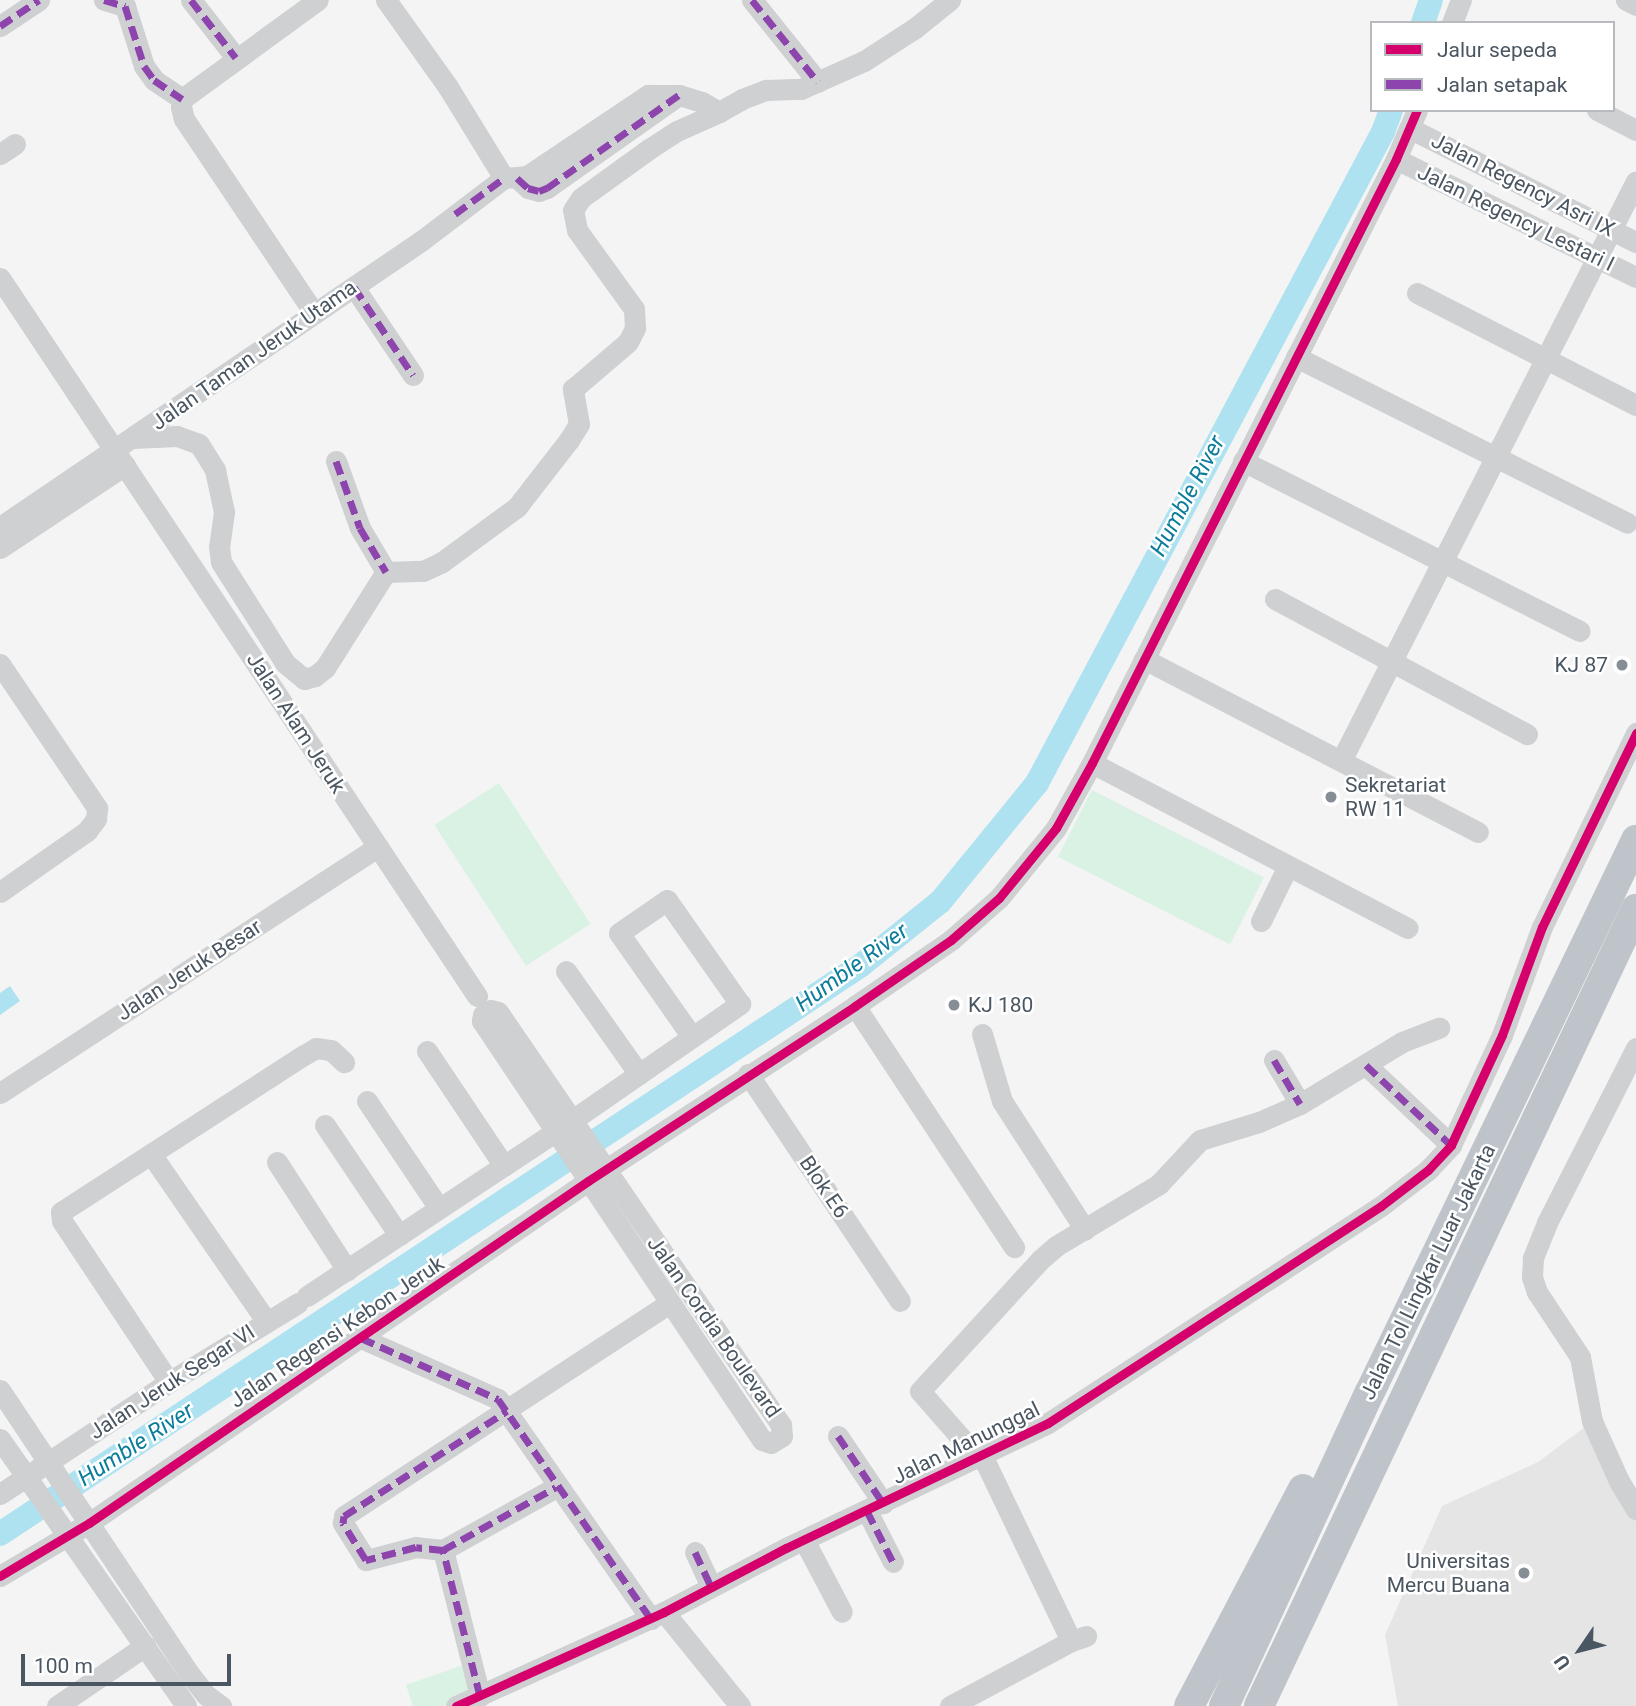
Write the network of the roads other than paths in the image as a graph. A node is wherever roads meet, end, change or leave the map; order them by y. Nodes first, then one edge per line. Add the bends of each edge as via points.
1 (39, 0) edge
2 (104, 0) edge
3 (191, 0) edge
4 (318, 0) edge
5 (386, 0) edge
6 (752, 0) edge
7 (950, 0) edge
8 (1461, 0) edge
9 (1626, 0) edge
10 (1636, 5) edge
11 (1453, 21) edge
12 (0, 26) edge
13 (236, 58) junction
14 (818, 82) junction
15 (182, 99) junction
16 (719, 112) junction
17 (1601, 112) edge
18 (1413, 119) edge
19 (1636, 130) edge
20 (1396, 159) junction
21 (511, 178) junction
22 (1636, 181) edge
23 (1636, 242) edge
24 (1605, 244) junction
25 (1636, 277) edge
26 (0, 278) edge
27 (354, 287) junction
28 (1417, 293) dead end
29 (314, 313) junction
30 (1296, 357) junction
31 (1545, 358) junction
32 (414, 375) dead end
33 (1636, 405) edge
34 (133, 438) junction
35 (1497, 456) junction
36 (120, 458) junction
37 (336, 461) dead end
38 (1243, 461) junction
39 (1627, 523) dead end
40 (0, 527) edge
41 (0, 548) edge
42 (1444, 563) junction
43 (386, 572) junction
44 (1275, 599) dead end
45 (1580, 631) dead end
46 (1144, 659) junction
47 (1393, 663) junction
48 (0, 664) edge
49 (1636, 733) edge
50 (1527, 734) dead end
51 (1342, 759) junction
52 (1092, 763) junction
53 (1478, 832) dead end
54 (378, 847) junction
55 (1630, 853) edge
56 (1288, 866) junction
57 (0, 892) edge
58 (1636, 909) edge
59 (1261, 921) dead end
60 (1408, 928) dead end
61 (566, 971) dead end
62 (477, 996) dead end
63 (855, 1006) junction
64 (1439, 1028) dead end
65 (982, 1034) dead end
66 (692, 1037) junction
67 (1636, 1048) edge
68 (427, 1052) dead end
69 (1274, 1060) dead end
70 (344, 1062) dead end
71 (1366, 1065) junction
72 (748, 1073) junction
73 (639, 1074) junction
74 (0, 1093) edge
75 (368, 1101) dead end
76 (1300, 1104) junction
77 (326, 1125) dead end
78 (566, 1130) junction
79 (1451, 1144) junction
80 (150, 1154) junction
81 (276, 1162) dead end
82 (503, 1166) junction
83 (593, 1170) junction
84 (439, 1208) junction
85 (1085, 1230) junction
86 (399, 1235) junction
87 (1014, 1247) dead end
88 (347, 1270) junction
89 (900, 1301) dead end
90 (670, 1303) junction
91 (266, 1321) junction
92 (361, 1338) junction
93 (169, 1382) junction
94 (0, 1390) edge
95 (1370, 1392) junction
96 (508, 1411) junction
97 (838, 1436) dead end
98 (0, 1439) edge
99 (978, 1454) junction
100 (50, 1468) junction
101 (30, 1483) junction
102 (556, 1487) junction
103 (0, 1494) edge
104 (1635, 1504) edge
105 (875, 1507) junction
106 (89, 1523) junction
107 (62, 1528) junction
108 (804, 1540) junction
109 (443, 1550) junction
110 (695, 1552) dead end
111 (893, 1562) dead end
112 (0, 1576) edge
113 (711, 1587) junction
114 (842, 1612) dead end
115 (657, 1616) junction
116 (1292, 1641) junction
117 (145, 1646) junction
118 (480, 1696) junction
119 (57, 1706) edge
120 (186, 1706) edge
121 (221, 1706) edge
122 (456, 1706) edge
123 (740, 1706) edge
124 (950, 1706) edge
125 (1189, 1706) edge
126 (1224, 1706) edge
127 (1259, 1706) edge
128 (1280, 1706) edge

1 - 12 street
2 - 15 street via 125,6 144,66
3 - 13 street
4 - 13 street
5 - 21 street
6 - 14 street
7 - 14 street via 864,61
8 - 11 street
9 - 10 street
13 - 15 street
14 - 16 street via 802,89 757,93
15 - 29 street via 184,119
16 - 21 street via 679,95 547,188 528,188
16 - 43 street via 649,149 581,198 573,210 577,230 634,309 635,328 628,342 573,389 579,424 569,440 517,507 442,562 423,571
17 - 19 street
18 - 20 street, Jalan Regensi Kebon Jeruk
18 - 24 street, Jalan Regency Asri IX
20 - 24 street, Jalan Regency Lestari I
20 - 30 street, Jalan Regensi Kebon Jeruk
21 - 27 street, Jalan Taman Jeruk Utama
22 - 24 street
23 - 24 street, Jalan Regency Asri IX
24 - 25 street, Jalan Regency Lestari I
24 - 31 street
26 - 36 street, Jalan Alam Jeruk
27 - 29 street, Jalan Taman Jeruk Utama
27 - 32 street
28 - 31 street
29 - 34 street, Jalan Taman Jeruk Utama
30 - 35 street
30 - 38 street, Jalan Regensi Kebon Jeruk
31 - 33 street
31 - 35 street
34 - 36 street, Jalan Taman Jeruk Utama
34 - 43 street via 186,436 210,458 224,512 221,562 296,676 304,679 326,668
35 - 39 street
35 - 42 street
36 - 40 street, Jalan Taman Jeruk Utama
36 - 41 street, Jalan Taman Jeruk Utama
36 - 54 street, Jalan Alam Jeruk
37 - 43 street via 360,528
38 - 42 street
38 - 46 street, Jalan Regensi Kebon Jeruk
42 - 45 street
42 - 47 street
44 - 47 street
46 - 51 street
46 - 52 street, Jalan Regensi Kebon Jeruk
47 - 50 street
47 - 51 street
48 - 57 street via 97,808 87,831
49 - 79 street, Jalan Manunggal via 1542,928 1502,1035
51 - 53 street
52 - 56 street
52 - 63 street, Jalan Regensi Kebon Jeruk via 1056,828 999,898 951,940
54 - 62 street, Jalan Alam Jeruk
54 - 74 street, Jalan Jeruk Besar
55 - 95 highway, Jalan Tol Lingkar Luar Jakarta
56 - 59 street
56 - 60 street
58 - 116 highway, Jalan Tol Lingkar Luar Jakarta
61 - 73 street
63 - 72 street, Jalan Regensi Kebon Jeruk
63 - 87 street
64 - 71 street via 1402,1042
65 - 85 street via 1002,1101
66 - 66 street, Jalan Jeruk Segar VI via 740,1004 667,900 619,933
66 - 73 street, Jalan Jeruk Segar VI
67 - 104 street via 1547,1223 1533,1258 1532,1277 1580,1357 1592,1421
68 - 82 street
69 - 76 street
70 - 80 street via 331,1050 316,1048
71 - 76 street
71 - 79 street
72 - 83 street, Jalan Regensi Kebon Jeruk
72 - 89 street, Blok E6
73 - 78 street, Jalan Jeruk Segar VI
75 - 84 street
76 - 85 street via 1200,1140 1159,1184
77 - 86 street
78 - 78 street, Jalan Cordia Boulevard via 482,1021 483,1015 498,1012
78 - 82 street, Jalan Jeruk Segar VI
78 - 83 street, Jalan Cordia Boulevard
79 - 99 street, Jalan Manunggal via 1428,1170 1381,1206 1166,1349 1055,1419
80 - 91 street
80 - 93 street via 61,1212 62,1221
81 - 88 street
82 - 84 street, Jalan Jeruk Segar VI
83 - 90 street, Jalan Cordia Boulevard
83 - 90 street, Jalan Cordia Boulevard via 781,1425 782,1436 771,1443 762,1440
83 - 92 street, Jalan Regensi Kebon Jeruk
84 - 86 street, Jalan Jeruk Segar VI
85 - 99 street via 1040,1259 920,1391
86 - 88 street, Jalan Jeruk Segar VI
88 - 91 street, Jalan Jeruk Segar VI
90 - 96 street
91 - 93 street, Jalan Jeruk Segar VI
92 - 96 street via 488,1393
92 - 106 street, Jalan Regensi Kebon Jeruk
93 - 100 street, Jalan Jeruk Segar VI
94 - 100 street
95 - 125 highway via 1335,1428
95 - 126 highway, Jalan Tol Lingkar Luar Jakarta
96 - 102 street
96 - 109 street via 344,1516 343,1522 366,1560 416,1547
97 - 105 street
98 - 101 street
99 - 105 street, Jalan Manunggal
99 - 124 street via 1078,1639
100 - 101 street, Jalan Jeruk Segar VI
100 - 106 street
101 - 103 street, Jalan Jeruk Segar VI
101 - 107 street
102 - 109 street
102 - 115 street
105 - 108 street, Jalan Manunggal
105 - 111 street
106 - 107 street, Jalan Regensi Kebon Jeruk
106 - 121 street via 188,1672
107 - 112 street, Jalan Regensi Kebon Jeruk
107 - 117 street
108 - 113 street, Jalan Manunggal
108 - 114 street
109 - 118 street
110 - 113 street
113 - 115 street, Jalan Manunggal
115 - 118 street, Jalan Manunggal
115 - 123 street
116 - 127 highway, Jalan Tol Lingkar Luar Jakarta
116 - 128 highway
117 - 119 street
117 - 120 street
118 - 122 street, Jalan Manunggal

